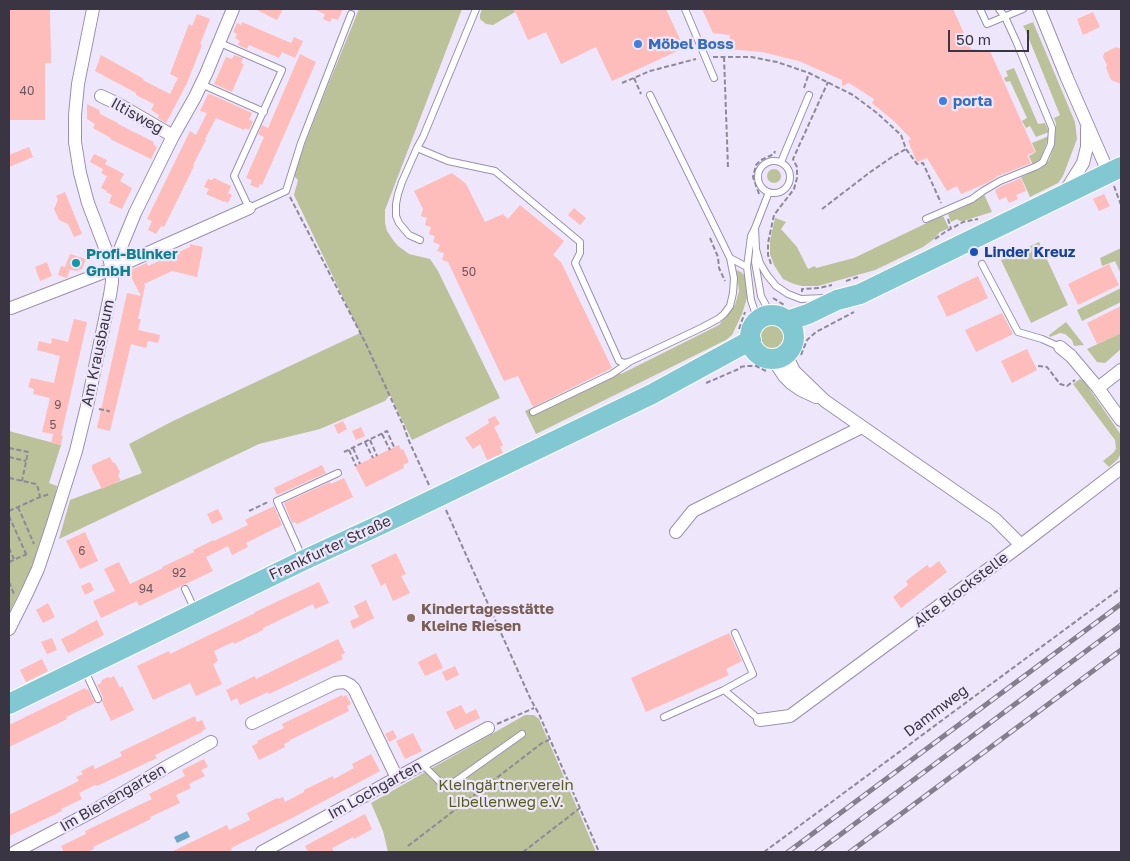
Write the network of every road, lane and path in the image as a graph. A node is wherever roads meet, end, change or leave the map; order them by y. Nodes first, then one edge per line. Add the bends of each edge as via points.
1 (93, 9) edge
2 (233, 9) edge
3 (476, 9) edge
4 (685, 9) edge
5 (980, 9) edge
6 (999, 9) edge
7 (1023, 9) edge
8 (1039, 9) edge
9 (351, 14) dead end
10 (1005, 17) junction
11 (220, 43) junction
12 (724, 57) dead end
13 (809, 74) dead end
14 (714, 78) dead end
15 (828, 82) dead end
16 (201, 84) junction
17 (802, 92) dead end
18 (809, 94) dead end
19 (650, 95) dead end
20 (101, 96) dead end
21 (264, 112) junction
22 (1087, 123) junction
23 (173, 136) junction
24 (778, 147) dead end
25 (417, 148) junction
26 (906, 149) dead end
27 (781, 162) junction
28 (728, 168) dead end
29 (1115, 176) edge
30 (286, 191) junction
31 (769, 192) junction
32 (759, 194) dead end
33 (1063, 196) junction
34 (1121, 205) edge
35 (249, 208) junction
36 (822, 209) dead end
37 (980, 218) dead end
38 (926, 219) dead end
39 (755, 228) junction
40 (420, 240) dead end
41 (931, 244) dead end
42 (756, 249) junction
43 (730, 258) junction
44 (982, 264) dead end
45 (771, 265) dead end
46 (747, 267) junction
47 (112, 269) junction
48 (843, 282) dead end
49 (835, 284) dead end
50 (862, 284) junction
51 (761, 296) junction
52 (801, 299) junction
53 (751, 300) junction
54 (11, 308) dead end
55 (812, 324) junction
56 (773, 337) junction
57 (1060, 347) joint
58 (735, 355) junction
59 (629, 362) junction
60 (1038, 366) dead end
61 (1121, 370) edge
62 (1085, 373) junction
63 (789, 374) junction
64 (1098, 388) junction
65 (104, 410) dead end
66 (108, 412) dead end
67 (533, 412) dead end
68 (1121, 420) edge
69 (862, 427) junction
70 (382, 434) junction
71 (370, 440) junction
72 (365, 442) junction
73 (394, 447) dead end
74 (9, 448) edge
75 (353, 448) junction
76 (348, 450) junction
77 (390, 450) dead end
78 (344, 452) dead end
79 (377, 456) dead end
80 (9, 457) edge
81 (373, 458) dead end
82 (26, 461) junction
83 (360, 464) dead end
84 (356, 466) dead end
85 (1121, 468) edge
86 (338, 473) dead end
87 (9, 478) edge
88 (22, 481) junction
89 (62, 493) junction
90 (40, 497) junction
91 (438, 497) junction
92 (277, 501) junction
93 (18, 507) junction
94 (9, 511) edge
95 (249, 511) dead end
96 (9, 516) edge
97 (676, 532) dead end
98 (1021, 545) junction
99 (35, 546) dead end
100 (9, 550) edge
101 (26, 554) junction
102 (30, 555) dead end
103 (14, 560) junction
104 (304, 560) junction
105 (9, 562) edge
106 (9, 582) edge
107 (1121, 588) edge
108 (185, 589) dead end
109 (14, 596) dead end
110 (196, 612) junction
111 (9, 629) edge
112 (735, 633) dead end
113 (83, 668) junction
114 (724, 690) junction
115 (98, 699) dead end
116 (9, 704) edge
117 (535, 708) junction
118 (664, 717) dead end
119 (760, 720) joint
120 (252, 723) dead end
121 (488, 728) joint
122 (522, 734) dead end
123 (550, 739) junction
124 (211, 742) dead end
125 (422, 764) junction
126 (397, 778) junction
127 (580, 808) junction
128 (408, 846) dead end
129 (15, 852) edge
130 (264, 852) edge
131 (524, 852) edge
132 (599, 852) edge
133 (764, 852) edge

1 - 47 street via 78,84 76,142 88,203
2 - 11 street, Am Krausbaum
3 - 25 lane
4 - 14 lane
5 - 10 lane via 987,24
6 - 10 lane
7 - 10 lane
8 - 22 street
9 - 30 lane
10 - 38 lane via 1052,128 1051,144 1043,162 1037,166
11 - 16 street, Am Krausbaum
11 - 21 lane via 282,70
12 - 28 path
13 - 17 path
15 - 45 path via 793,160 797,167 795,185 774,215 768,243
16 - 21 lane
16 - 23 street, Am Krausbaum
18 - 27 lane
19 - 43 lane
20 - 23 street, Iltisweg
21 - 35 lane via 234,176
22 - 29 street
22 - 33 street via 1083,163
23 - 47 street, Am Krausbaum via 135,212
24 - 32 path via 774,154 756,165 753,177
25 - 40 lane via 402,182 396,216 409,235
25 - 59 lane via 448,160 495,171 580,242 580,253 575,263 619,362
26 - 36 path
27 - 31 lane via 790,173 789,183 783,190
27 - 31 lane via 770,161 761,167 759,182
29 - 33 main road, Frankfurter Straße
29 - 34 path
30 - 35 lane
30 - 91 path via 366,344
31 - 39 lane
33 - 50 main road, Frankfurter Straße via 988,233
35 - 47 street
37 - 41 path via 963,222
39 - 42 lane
39 - 46 lane
42 - 51 lane
42 - 52 lane via 766,275 776,286
43 - 46 lane
43 - 59 lane via 734,293 724,314
44 - 57 lane via 1018,332
46 - 53 lane
47 - 54 street
47 - 89 street, Am Krausbaum via 110,296 87,406
48 - 50 path
49 - 52 path via 802,289
50 - 52 lane via 817,298
50 - 55 main road, Frankfurter Straße via 846,307
50 - 56 main road, Frankfurter Straße
51 - 52 path via 768,294 784,305 795,307 800,306
51 - 56 lane
53 - 56 lane
53 - 58 path via 746,303 738,334 729,343
55 - 56 main road, Frankfurter Straße
55 - 63 path via 816,332 807,340 800,366
56 - 58 main road, Frankfurter Straße
56 - 63 street, Alte Blockstelle
57 - 62 street
58 - 63 path via 741,368 756,366 776,376
58 - 91 main road, Frankfurter Straße
59 - 67 lane via 612,374
60 - 62 path via 1047,367 1060,384 1067,386
61 - 64 street
62 - 64 street
63 - 69 street, Alte Blockstelle
64 - 68 street
65 - 66 path
69 - 97 street via 693,512
69 - 98 street, Alte Blockstelle via 995,519
70 - 71 path
70 - 73 path via 387,432
70 - 77 path
71 - 72 path
71 - 79 path
72 - 75 path
72 - 81 path
74 - 82 path via 28,452
75 - 76 path
75 - 83 path
76 - 78 path
76 - 84 path
80 - 82 path
82 - 88 path
85 - 98 street
86 - 92 lane
87 - 88 path
88 - 90 path via 36,484
89 - 90 path
89 - 111 street, Am Krausbaum via 38,569
90 - 93 path
91 - 104 main road, Frankfurter Straße
91 - 117 path
92 - 95 path
92 - 104 lane
93 - 94 path
93 - 99 path
96 - 101 path
98 - 119 street, Alte Blockstelle via 790,716
100 - 103 path
101 - 102 path
101 - 103 path
103 - 105 path
104 - 110 main road, Frankfurter Straße
106 - 109 path
107 - 133 path, Dammweg
108 - 110 lane
110 - 113 main road, Frankfurter Straße
112 - 114 lane via 753,674
113 - 115 lane
113 - 116 main road, Frankfurter Straße
114 - 118 lane
114 - 119 lane
117 - 121 path
117 - 123 path
120 - 126 street via 335,683 344,682 354,689
121 - 125 street, Im Lochgarten
122 - 125 lane via 446,788
123 - 127 path
123 - 128 path
124 - 129 street, Im Bienengarten via 95,810
125 - 126 street, Im Lochgarten
126 - 130 street, Im Lochgarten
127 - 131 path
127 - 132 path

